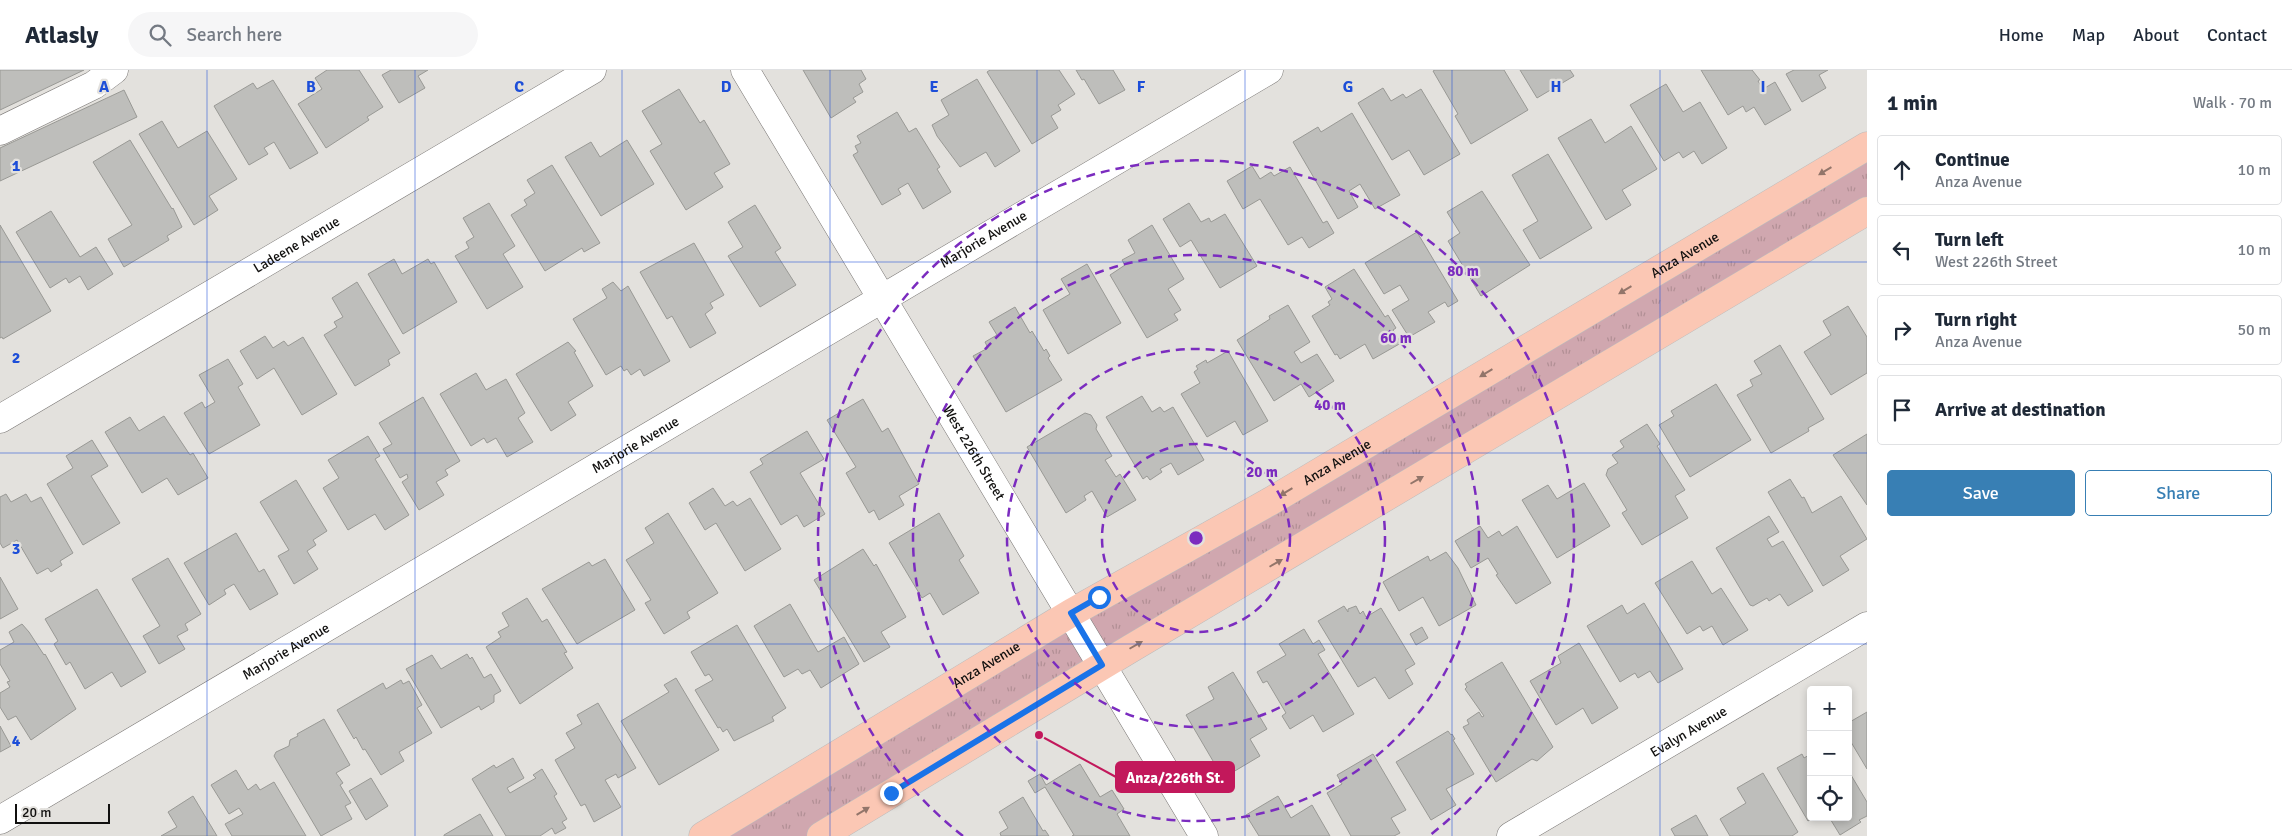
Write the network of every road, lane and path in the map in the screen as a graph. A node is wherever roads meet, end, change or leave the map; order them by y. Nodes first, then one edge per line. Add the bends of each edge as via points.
1 (114, 70) edge
2 (592, 70) edge
3 (745, 70) edge
4 (1270, 70) edge
5 (0, 132) edge
6 (1867, 146) edge
7 (1867, 211) edge
8 (882, 298) junction
9 (0, 420) edge
10 (1071, 613) junction
11 (1867, 626) edge
12 (1102, 665) junction
13 (0, 820) edge
14 (703, 836) edge
15 (821, 836) edge
16 (1204, 836) edge
17 (1512, 836) edge

1 - 5 street via 94,85
2 - 9 street, Ladeene Avenue
3 - 8 street, West 226th Street
4 - 8 street, Marjorie Avenue
6 -> 10 main road, Anza Avenue via 1271,501
12 -> 7 main road
8 - 10 street, West 226th Street
8 - 13 street, Marjorie Avenue
10 - 12 street, West 226th Street
10 - 14 main road, Anza Avenue
11 - 17 street, Evalyn Avenue
15 -> 12 main road
12 - 16 street, West 226th Street

